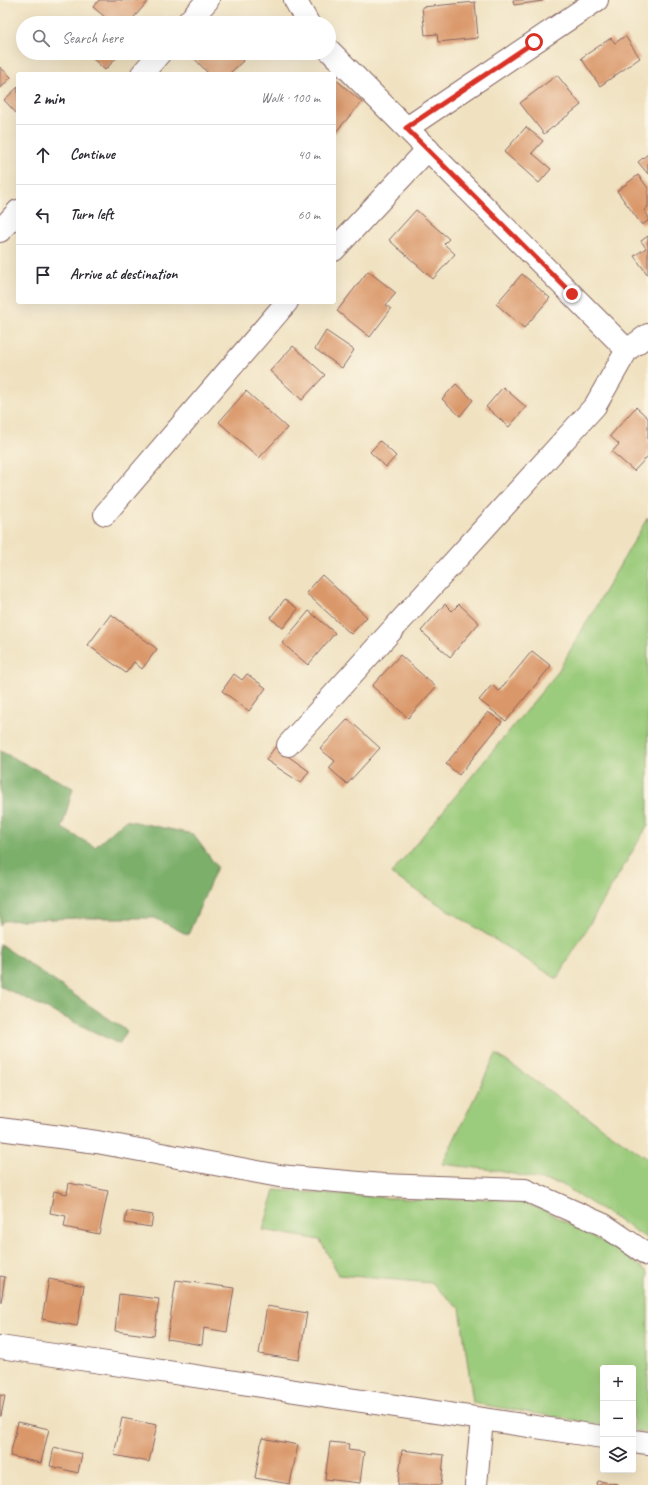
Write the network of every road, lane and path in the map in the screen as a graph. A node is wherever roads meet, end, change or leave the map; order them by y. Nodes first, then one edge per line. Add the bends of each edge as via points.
1 (208, 0) edge
2 (295, 0) edge
3 (597, 0) edge
4 (193, 16) edge
5 (304, 16) edge
6 (336, 57) edge
7 (154, 60) edge
8 (144, 72) edge
9 (406, 128) junction
10 (428, 149) junction
11 (16, 214) edge
12 (0, 231) edge
13 (336, 248) edge
14 (285, 304) edge
15 (648, 335) edge
16 (627, 350) junction
17 (104, 514) dead end
18 (288, 745) dead end
19 (0, 1129) edge
20 (648, 1254) edge
21 (0, 1347) edge
22 (482, 1419) junction
23 (600, 1437) edge
24 (636, 1441) edge
25 (648, 1443) edge
26 (476, 1485) edge

1 - 4 street
2 - 5 street
3 - 9 street
6 - 9 street
7 - 8 street
9 - 10 street
10 - 13 street
10 - 16 street
11 - 12 street
14 - 17 street
15 - 16 street
16 - 18 street via 595,406
19 - 20 street via 97,1142 279,1176 382,1185 525,1190 604,1225
21 - 22 street
22 - 23 street
22 - 26 street
24 - 25 street

